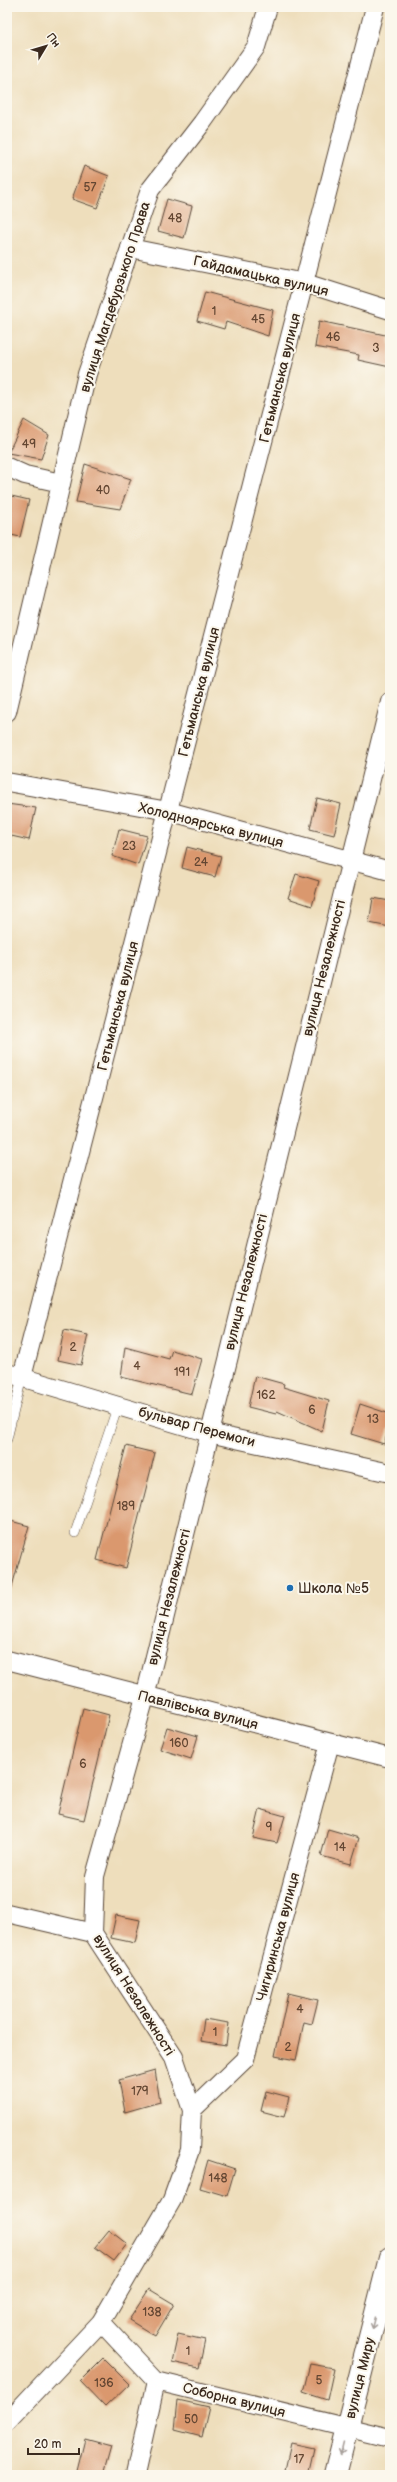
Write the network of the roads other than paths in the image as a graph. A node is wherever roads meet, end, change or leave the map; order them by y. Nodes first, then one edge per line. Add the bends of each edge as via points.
1 (268, 7) edge
2 (375, 7) edge
3 (130, 248) junction
4 (304, 283) junction
5 (390, 310) edge
6 (7, 467) edge
7 (61, 483) junction
8 (390, 702) edge
9 (7, 712) edge
10 (7, 782) edge
11 (168, 811) junction
12 (350, 862) junction
13 (390, 871) edge
14 (15, 1375) edge
15 (118, 1405) junction
16 (209, 1433) junction
17 (7, 1439) edge
18 (390, 1473) edge
19 (75, 1533) dead end
20 (7, 1660) edge
21 (145, 1697) junction
22 (330, 1743) junction
23 (390, 1758) edge
24 (7, 1913) edge
25 (93, 1933) junction
26 (192, 2110) junction
27 (390, 2258) edge
28 (101, 2322) junction
29 (156, 2381) junction
30 (7, 2422) edge
31 (347, 2428) junction
32 (390, 2438) edge
33 (135, 2475) edge
34 (335, 2475) edge

1 - 3 street, вулиця Магдебурзького Права via 256,47 150,190
2 - 4 street, Гетьманська вулиця
3 - 4 street, Гайдамацька вулиця
3 - 7 street, вулиця Магдебурзького Права via 87,374
4 - 5 street, Гайдамацька вулиця
4 - 11 street, Гетьманська вулиця
6 - 7 street via 25,475
7 - 9 street, вулиця Магдебурзького Права
8 - 12 street, вулиця Незалежності
10 - 11 street, Холодноярська вулиця
11 - 12 street, Холодноярська вулиця
11 - 14 street, Гетьманська вулиця
12 - 13 street, Холодноярська вулиця
12 - 16 street, вулиця Незалежності
14 - 15 street, бульвар Перемоги
14 - 17 lane
15 - 16 street, бульвар Перемоги
15 - 19 lane
16 - 18 street, бульвар Перемоги
16 - 21 street, вулиця Незалежності
20 - 21 street, Павлівська вулиця
21 - 22 street, Павлівська вулиця
21 - 25 street, вулиця Незалежності via 95,1876
22 - 23 street, Павлівська вулиця
22 - 26 street, Чигиринська вулиця via 245,2059
24 - 25 street
25 - 26 street, вулиця Незалежності via 174,2057
26 - 28 street, вулиця Незалежності via 190,2150 172,2200
27 -> 31 main road, вулиця Миру
28 - 29 street
28 - 30 street, вулиця Незалежності
29 - 31 street, Соборна вулиця
29 - 33 street
31 - 32 street, Соборна вулиця
31 -> 34 main road, вулиця Миру

